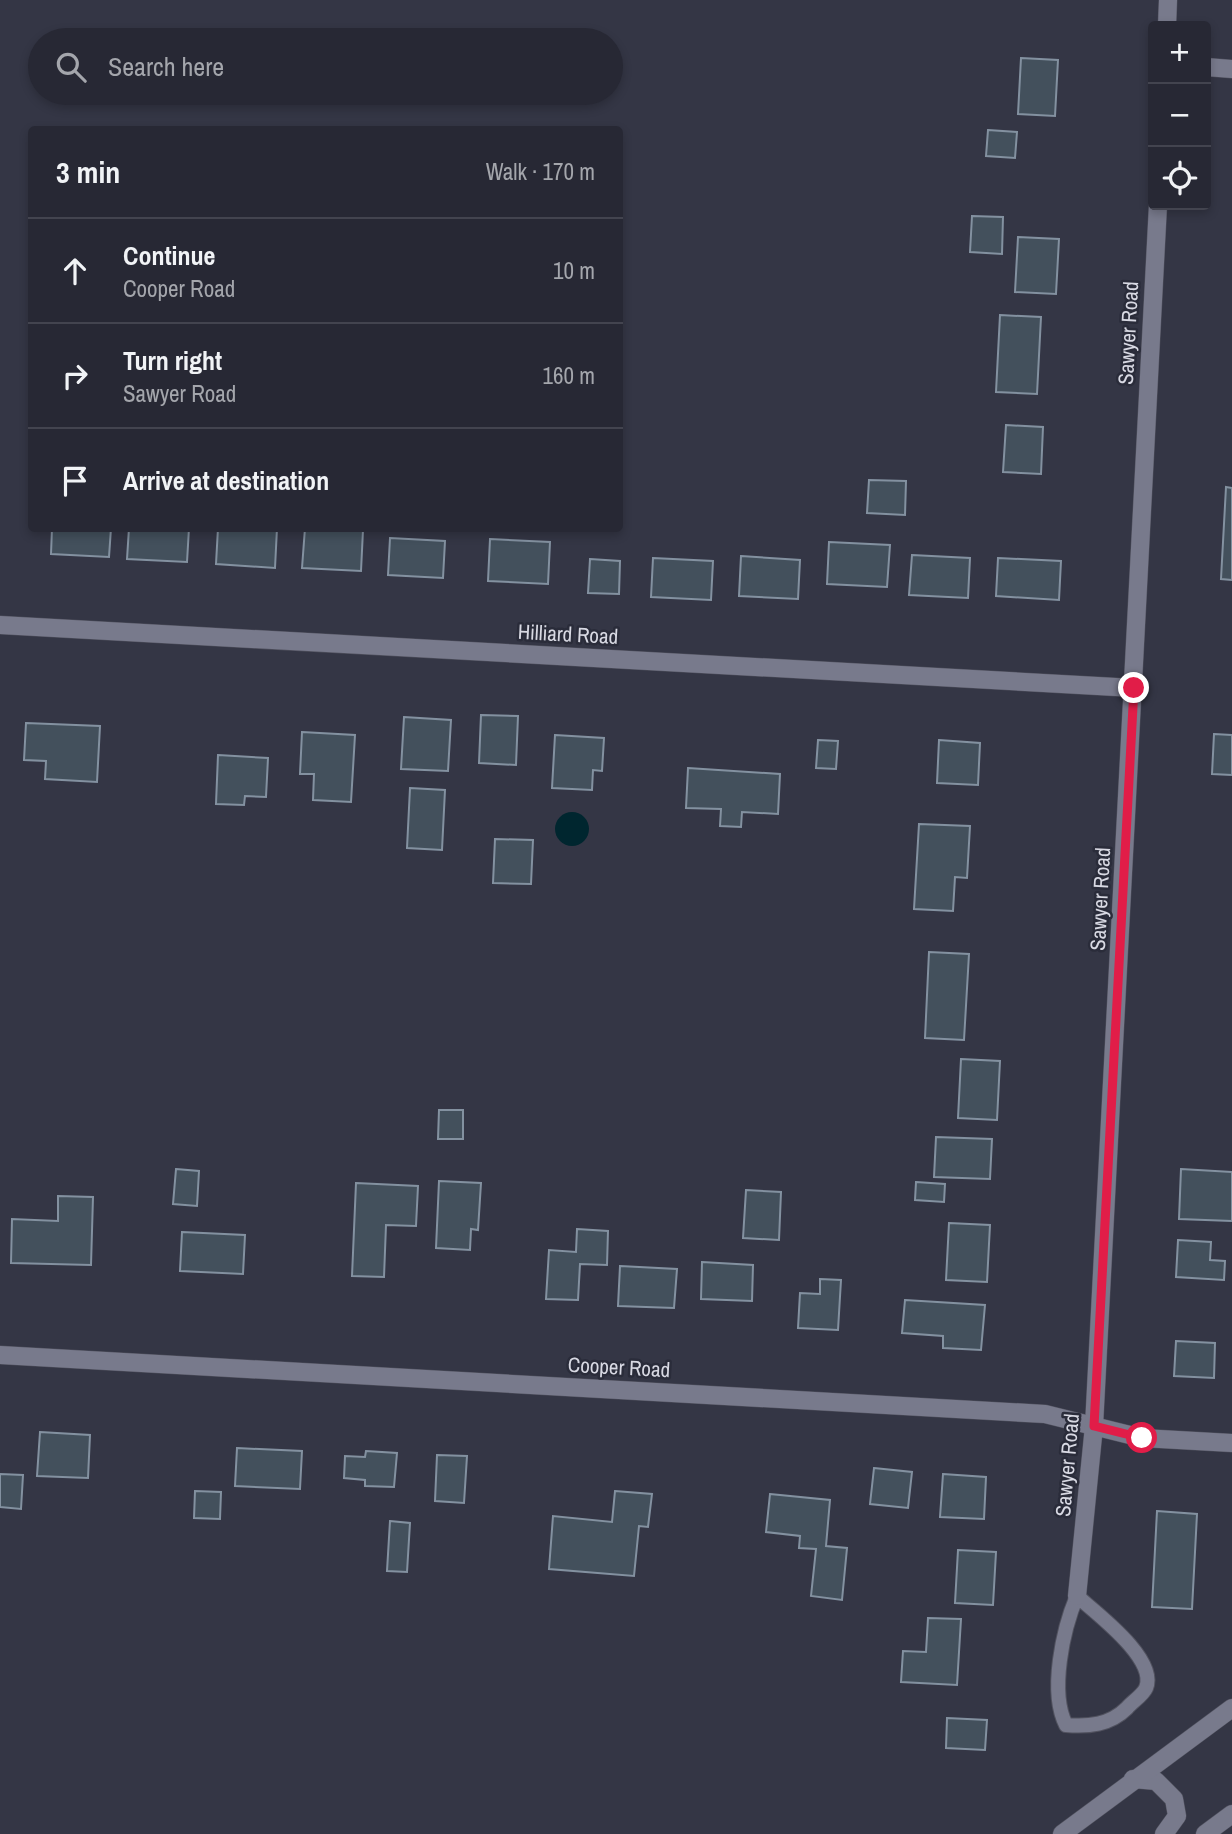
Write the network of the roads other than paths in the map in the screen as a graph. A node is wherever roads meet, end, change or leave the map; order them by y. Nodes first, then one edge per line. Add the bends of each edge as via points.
1 (1168, 0) edge
2 (1167, 21) edge
3 (1211, 67) edge
4 (1232, 69) edge
5 (1158, 210) edge
6 (0, 625) edge
7 (1134, 688) junction
8 (0, 1355) edge
9 (1094, 1426) junction
10 (1232, 1443) edge
11 (1077, 1596) junction
12 (1232, 1707) edge
13 (1133, 1779) junction
14 (1232, 1814) edge
15 (1062, 1834) edge
16 (1164, 1834) edge
17 (1205, 1834) edge

1 - 2 street
3 - 4 street
5 - 7 street, Sawyer Road
6 - 7 street, Hilliard Road
7 - 9 street, Sawyer Road
8 - 9 street, Cooper Road via 1045,1414
9 - 10 street, Cooper Road via 1142,1438
9 - 11 street, Sawyer Road
11 - 11 lane via 1065,1624 1057,1708 1066,1725 1090,1727 1121,1714 1146,1688 1147,1670 1132,1647
12 - 13 street
13 - 15 street
13 - 16 street via 1156,1781 1174,1798 1177,1816
14 - 17 street

